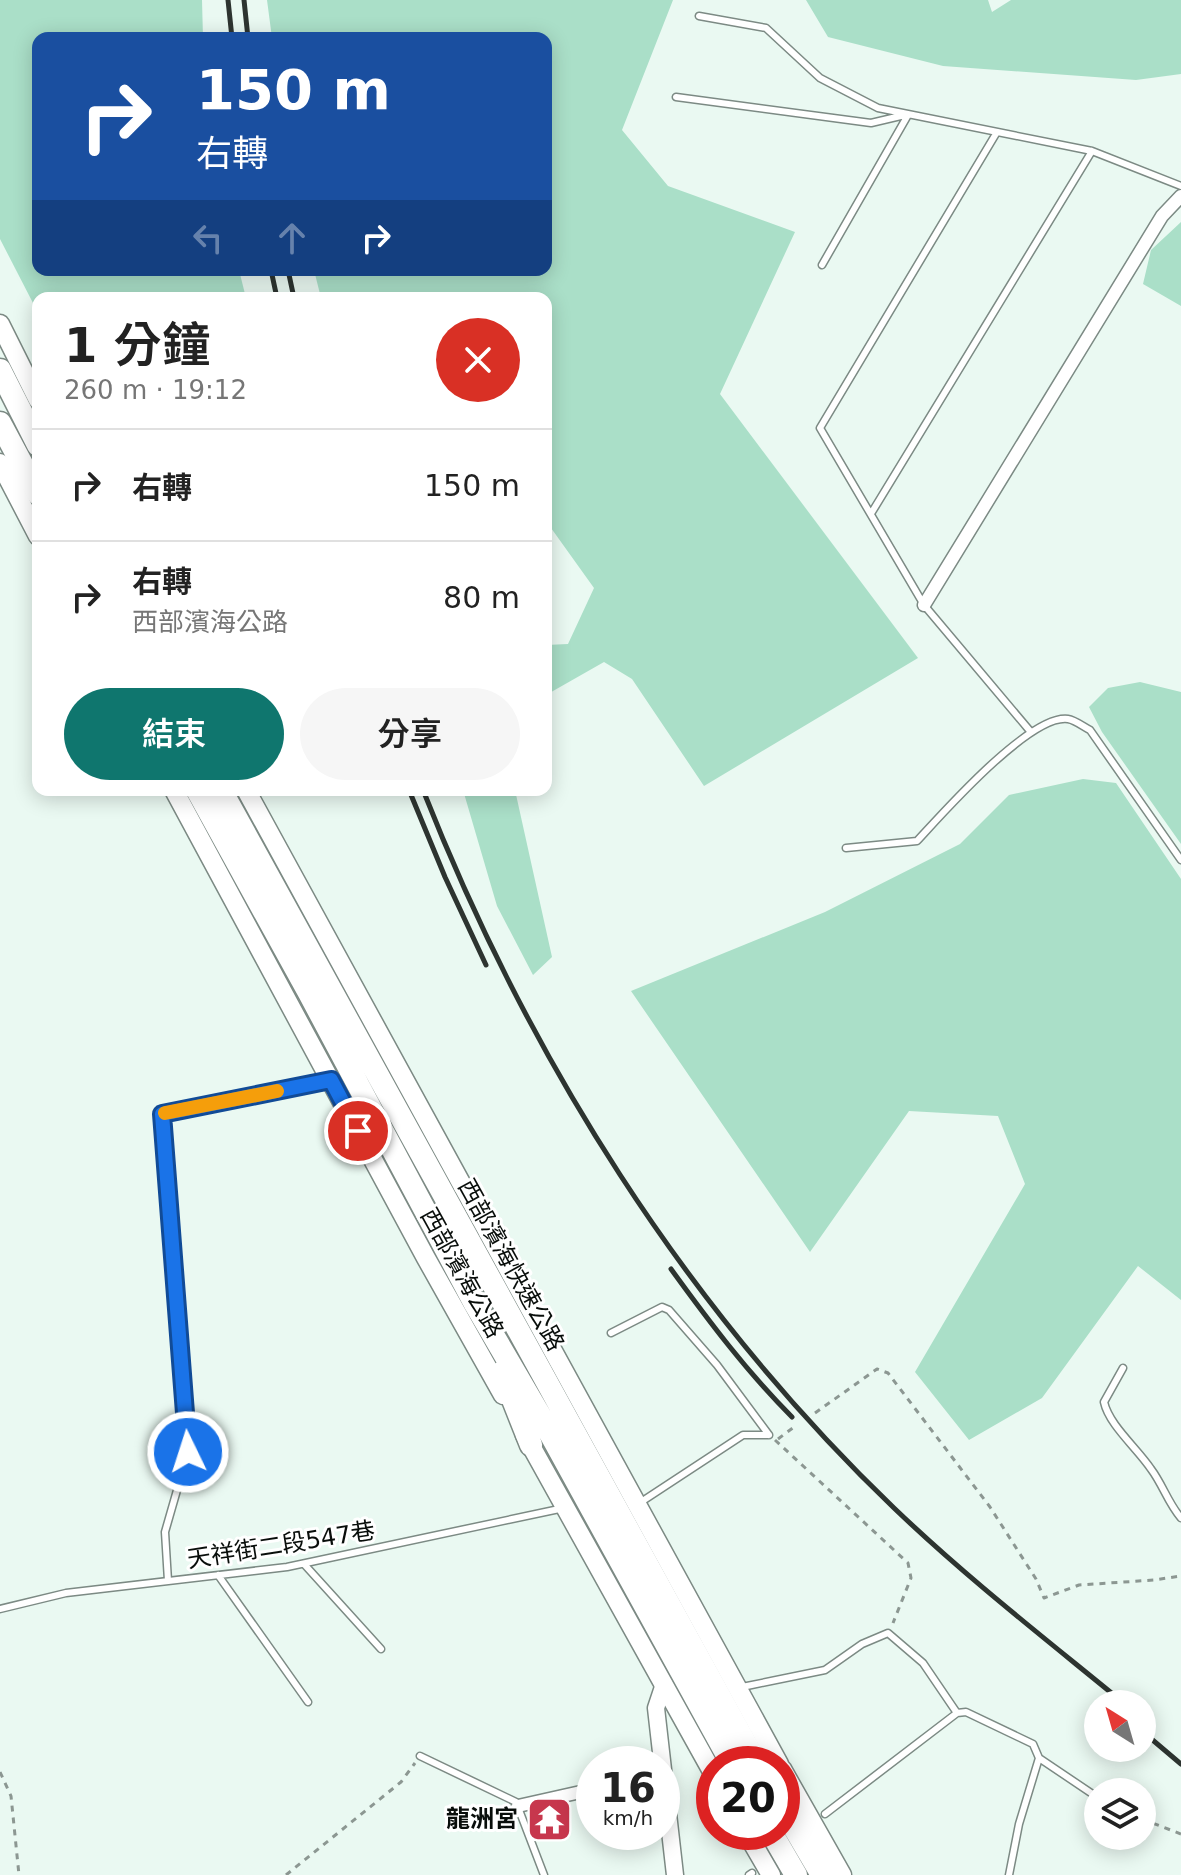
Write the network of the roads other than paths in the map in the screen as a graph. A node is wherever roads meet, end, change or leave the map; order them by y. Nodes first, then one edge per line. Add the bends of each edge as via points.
1 (699, 16) dead end
2 (676, 97) dead end
3 (908, 114) junction
4 (997, 132) junction
5 (1092, 151) junction
6 (1181, 186) edge
7 (1181, 196) edge
8 (822, 265) dead end
9 (0, 324) edge
10 (0, 370) edge
11 (32, 388) edge
12 (0, 423) edge
13 (32, 433) edge
14 (0, 463) edge
15 (32, 483) edge
16 (872, 512) junction
17 (32, 524) edge
18 (924, 605) junction
19 (1030, 731) junction
20 (177, 796) edge
21 (200, 796) edge
22 (224, 796) edge
23 (237, 796) edge
24 (249, 796) edge
25 (846, 848) dead end
26 (1181, 860) edge
27 (293, 923) junction
28 (331, 1080) junction
29 (475, 1304) junction
30 (611, 1333) dead end
31 (1123, 1368) dead end
32 (531, 1445) junction
33 (637, 1505) junction
34 (567, 1507) junction
35 (1181, 1518) edge
36 (304, 1564) junction
37 (218, 1575) junction
38 (168, 1581) junction
39 (0, 1609) edge
40 (381, 1649) dead end
41 (664, 1684) junction
42 (738, 1688) junction
43 (308, 1702) dead end
44 (957, 1713) junction
45 (660, 1746) edge
46 (698, 1746) edge
47 (722, 1746) edge
48 (747, 1746) edge
49 (769, 1746) edge
50 (420, 1756) road end
51 (1039, 1758) junction
52 (1084, 1788) edge
53 (576, 1793) edge
54 (800, 1801) edge
55 (518, 1806) junction
56 (825, 1814) dead end
57 (800, 1838) edge
58 (672, 1850) edge
59 (751, 1850) edge
60 (781, 1850) edge
61 (757, 1874) edge
62 (544, 1875) edge
63 (675, 1875) edge
64 (796, 1875) edge
65 (822, 1875) edge
66 (842, 1875) edge
67 (1009, 1875) edge

1 - 3 lane via 766,28 820,78 878,108
2 - 3 lane via 871,123
3 - 4 lane
3 - 8 lane
4 - 5 lane
4 - 16 lane via 820,428
5 - 6 lane
5 - 16 lane
7 - 18 street via 1162,216
9 - 11 main road
10 - 13 highway
12 - 15 highway
14 - 17 main road
16 - 18 lane
18 - 19 lane
19 - 25 lane via 917,841
19 - 26 lane via 1068,719 1090,730
20 - 28 main road, 西部濱海公路
21 - 29 highway, 西部濱海快速公路
22 - 27 highway, 西部濱海快速公路
23 - 27 highway
24 - 33 main road, 西部濱海公路
27 - 48 highway, 西部濱海快速公路
28 - 32 main road, 西部濱海公路
28 - 38 lane via 162,1114 188,1452 165,1532
29 - 32 highway
29 - 47 highway, 西部濱海快速公路
30 - 33 lane via 662,1307 669,1310 769,1435 743,1435
31 - 35 lane via 1104,1402 1107,1415 1154,1472
32 - 34 main road, 西部濱海公路
33 - 42 main road, 西部濱海公路
34 - 36 lane, 天祥街二段547巷
34 - 41 main road, 西部濱海公路
36 - 37 lane, 天祥街二段547巷
36 - 40 lane
37 - 38 lane, 天祥街二段547巷
37 - 43 lane
38 - 39 lane, 天祥街二段547巷 via 66,1593
41 - 45 street via 656,1708
41 - 46 main road, 西部濱海公路
42 - 44 lane via 825,1670 888,1633 923,1663
42 - 49 main road, 西部濱海公路
44 - 51 lane via 966,1712 1033,1744
44 - 56 lane
50 - 55 lane
51 - 52 lane
51 - 67 lane
53 - 55 street
54 - 66 main road, 西部濱海公路
55 - 62 lane
57 - 65 highway
58 - 63 street
59 - 61 main road
60 - 64 highway

